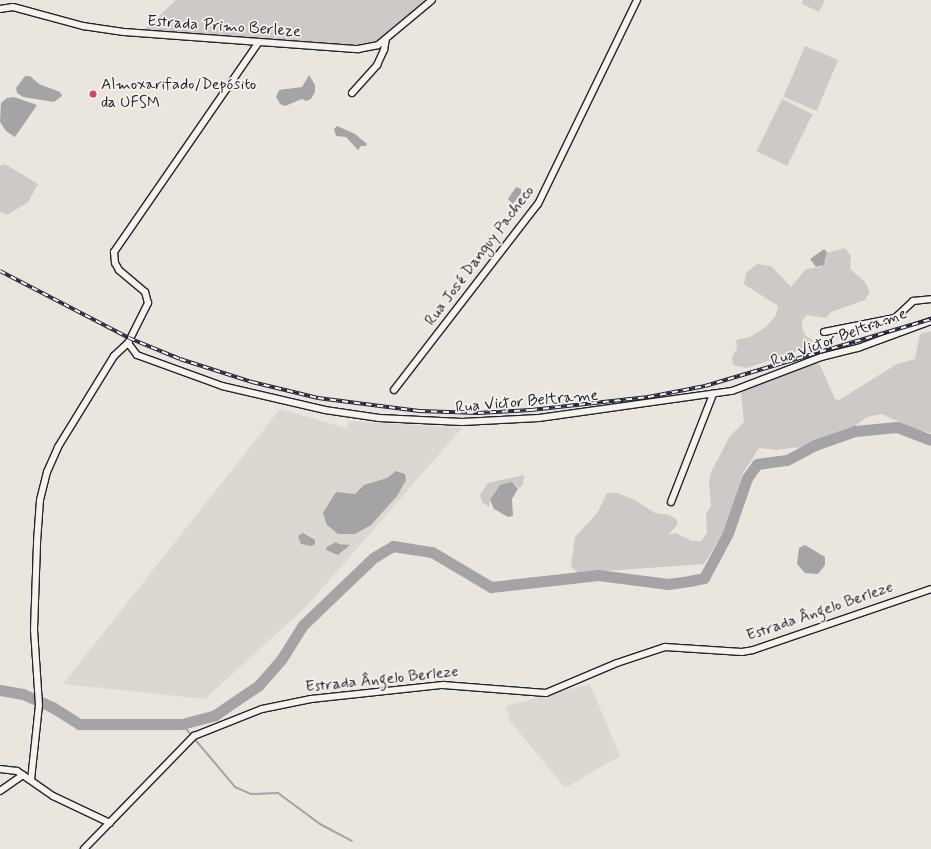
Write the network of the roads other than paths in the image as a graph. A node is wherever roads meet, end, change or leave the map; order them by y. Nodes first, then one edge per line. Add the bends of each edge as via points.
1 (432, 0) edge
2 (637, 0) edge
3 (0, 9) edge
4 (386, 39) junction
5 (259, 42) junction
6 (352, 93) dead end
7 (931, 299) edge
8 (931, 321) edge
9 (824, 332) dead end
10 (128, 343) junction
11 (394, 390) dead end
12 (713, 394) junction
13 (671, 502) dead end
14 (931, 588) edge
15 (0, 769) edge
16 (22, 775) junction
17 (31, 780) junction
18 (0, 791) edge
19 (110, 823) junction
20 (84, 849) edge

1 - 4 street, Estrada Primo Berleze
2 - 11 street, Rua José Danguy Pacheco via 538,204
3 - 5 street, Estrada Primo Berleze via 20,9 83,26 124,32
4 - 5 street, Estrada Primo Berleze via 367,49
4 - 6 street via 377,65
5 - 10 street via 116,245 114,258 119,270 145,292 149,299
7 - 9 street via 913,301 894,318
8 - 12 street, Rua Victor Beltrame via 858,348 821,357 732,391
10 - 12 street, Rua Victor Beltrame via 137,355 222,386 325,410 418,421 539,418
10 - 17 street via 114,356 58,447 47,472 40,500 34,630 40,684
12 - 13 street
14 - 19 street, Estrada Ângelo Berleze via 753,650 742,652 664,647 617,663 546,693 443,685 311,699 262,709 194,736
15 - 16 street
16 - 17 street
16 - 18 street
17 - 19 street via 53,796
19 - 20 street, Estrada Ângelo Berleze

